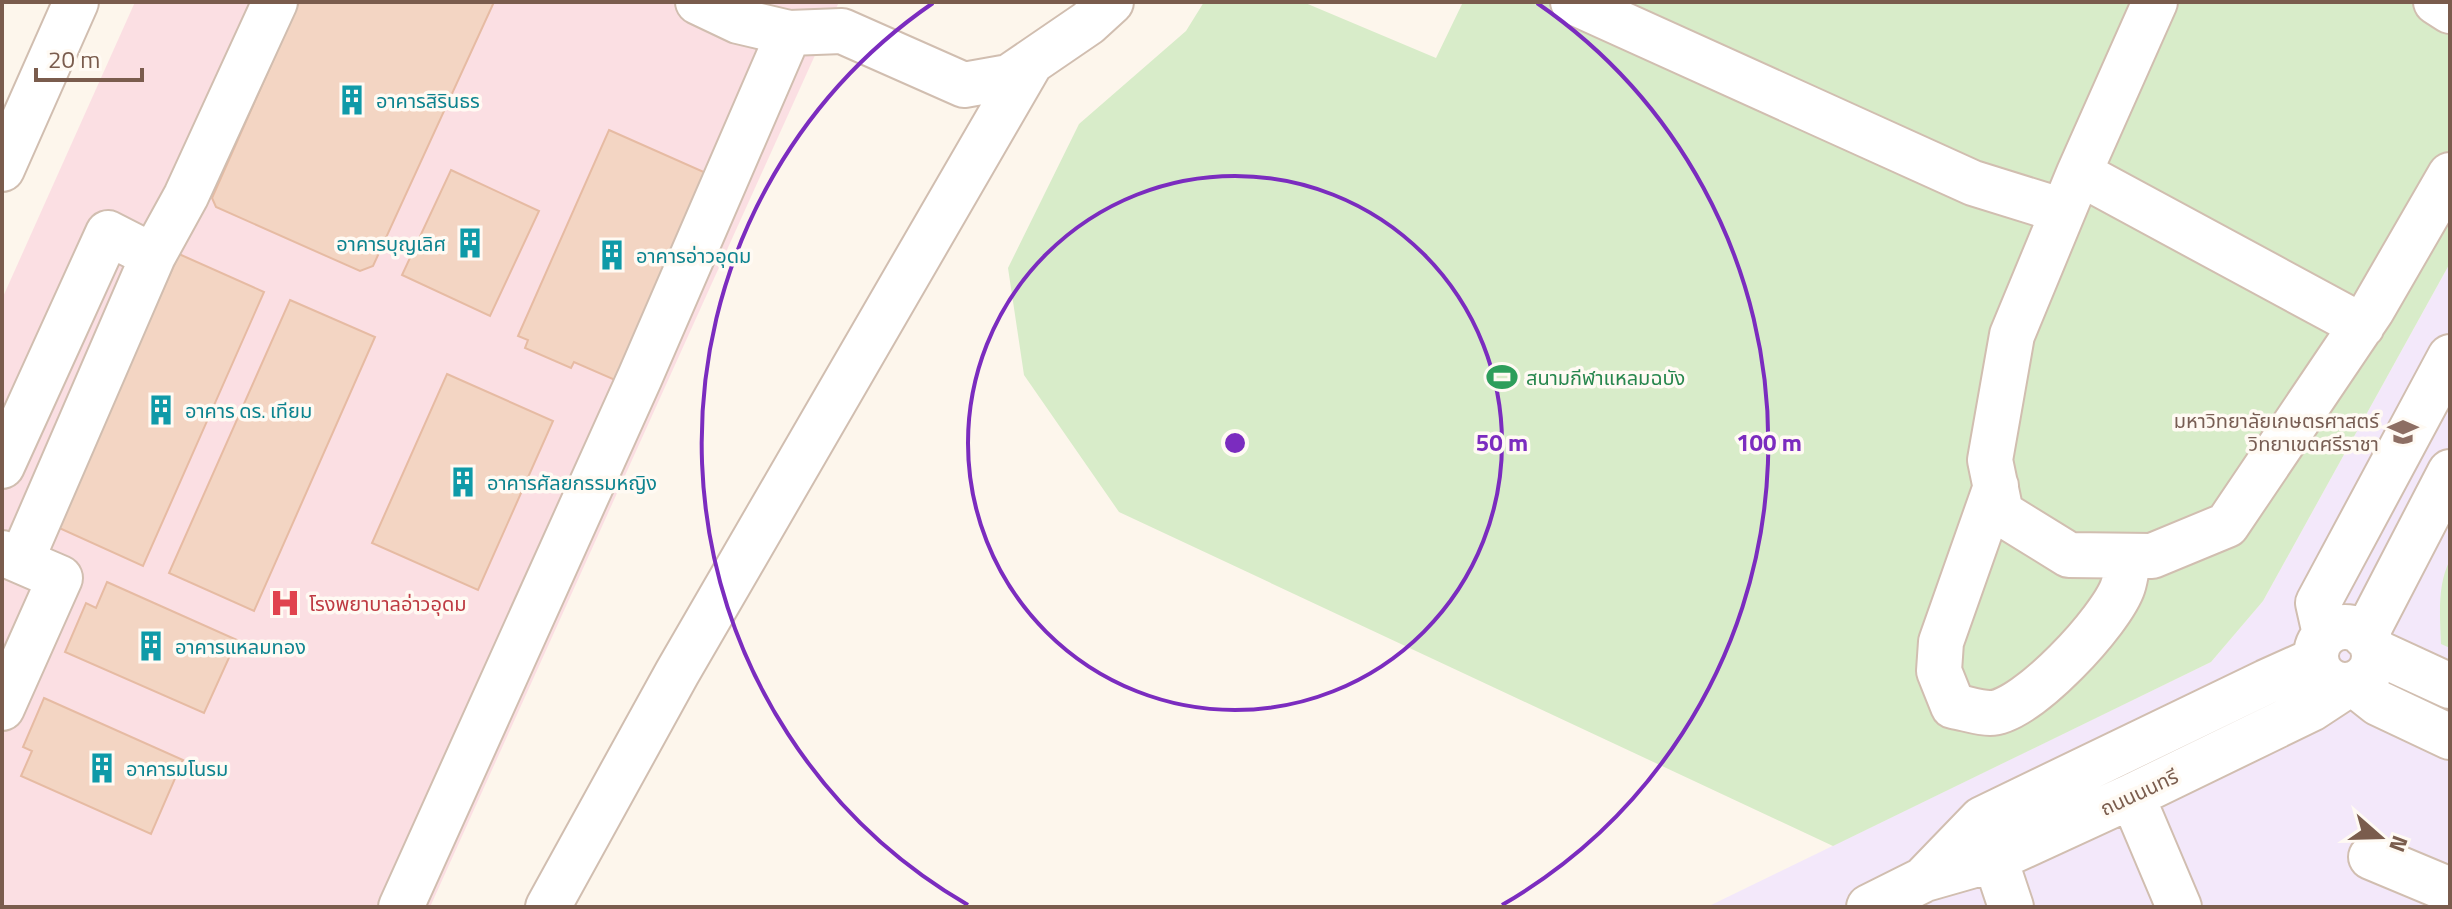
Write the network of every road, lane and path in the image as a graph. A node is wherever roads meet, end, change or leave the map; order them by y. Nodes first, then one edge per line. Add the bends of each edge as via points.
1 (76, 2) edge
2 (275, 2) edge
3 (698, 2) edge
4 (1111, 2) edge
5 (1573, 2) edge
6 (2155, 2) edge
7 (2436, 2) edge
8 (2450, 11) edge
9 (789, 33) junction
10 (1031, 62) junction
11 (2, 169) edge
12 (2450, 175) edge
13 (2071, 192) junction
14 (153, 256) junction
15 (2362, 326) junction
16 (2450, 357) edge
17 (2, 466) edge
18 (2450, 472) edge
19 (1996, 486) junction
20 (2129, 556) junction
21 (12, 557) edge
22 (2346, 658) junction
23 (2450, 686) edge
24 (2, 708) edge
25 (2450, 737) edge
26 (2132, 796) junction
27 (2371, 857) dead end
28 (1995, 859) junction
29 (1925, 879) junction
30 (2450, 890) edge
31 (401, 907) edge
32 (548, 907) edge
33 (1869, 907) edge
34 (2011, 907) edge
35 (2179, 907) edge

1 - 11 street
2 - 14 street
3 - 9 street via 738,21
4 - 10 street
5 - 13 street via 1973,183
6 - 13 street
7 - 8 street
9 - 10 street via 842,31 964,85 1009,77
9 - 31 street
10 - 32 street via 677,673
12 - 15 street
13 - 15 street
13 - 19 street via 2012,335 1990,460
14 - 17 street via 108,233
14 - 21 street
15 - 20 street via 2227,525 2152,556
16 - 22 street via 2318,603
18 - 22 street, ถนนนนทรี
19 - 20 street via 2001,513 2069,555
19 - 20 street via 1941,642 1939,671 1953,706 1992,713 2023,701 2050,678 2123,588
21 - 24 street via 60,578
22 - 23 street
22 - 25 street via 2378,703
22 - 26 street, ถนนนนทรี via 2311,709
22 - 29 street, ถนนนนทรี via 2266,682 1982,819
26 - 28 street, ถนนนนทรี
26 - 35 street
27 - 30 street
28 - 29 street, ถนนนนทรี
28 - 34 street
29 - 33 street, ถนนนนทรี

